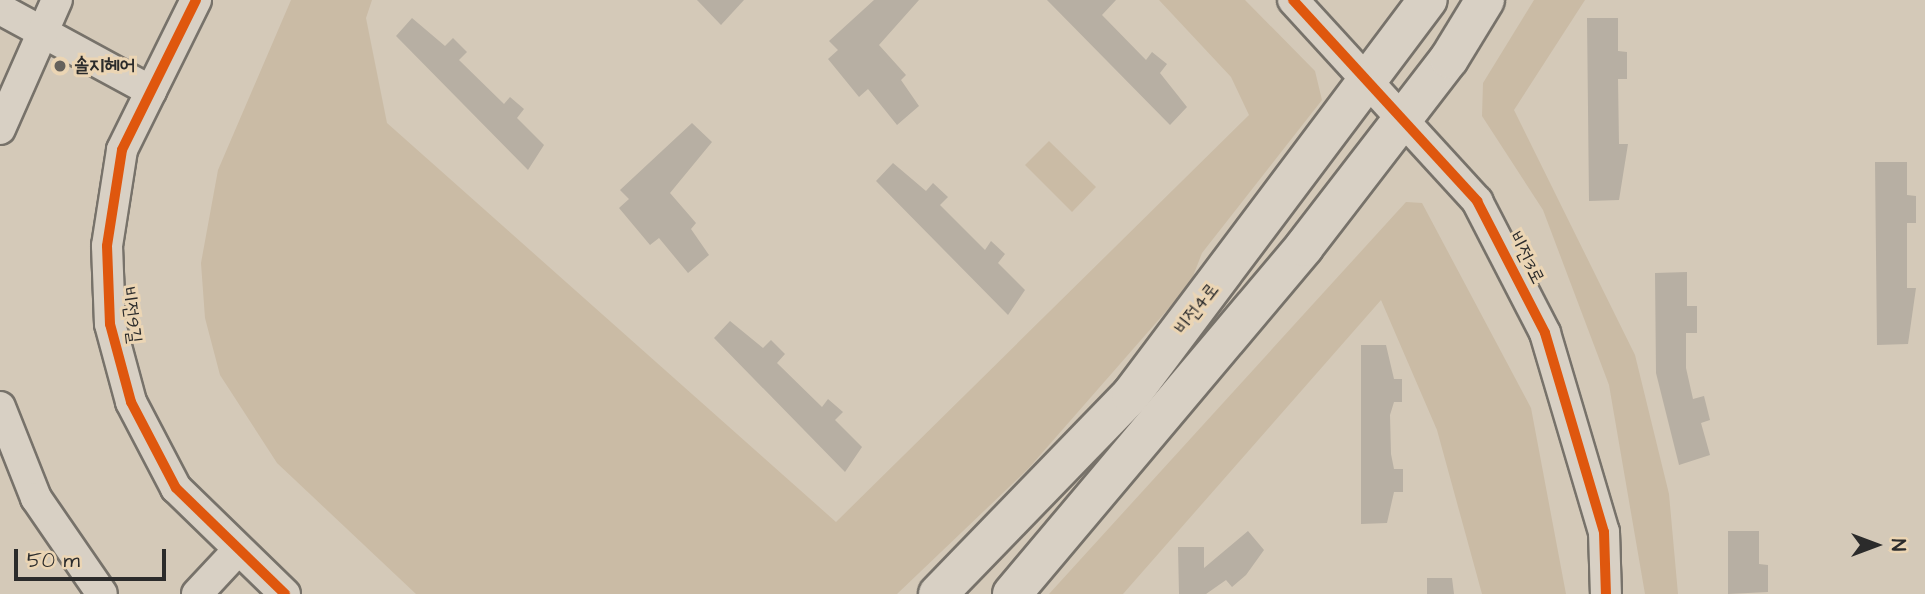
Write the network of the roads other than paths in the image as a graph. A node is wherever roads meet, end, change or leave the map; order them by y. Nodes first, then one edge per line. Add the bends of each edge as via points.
1 (57, 0) edge
2 (196, 0) edge
3 (1293, 0) edge
4 (1428, 0) edge
5 (1485, 0) edge
6 (0, 9) edge
7 (40, 33) junction
8 (1370, 82) junction
9 (151, 91) junction
10 (1404, 119) junction
11 (0, 129) edge
12 (0, 407) edge
13 (13, 480) edge
14 (238, 550) junction
15 (102, 594) edge
16 (197, 594) edge
17 (285, 594) edge
18 (938, 594) edge
19 (1012, 594) edge
20 (1606, 594) edge

1 - 7 street
2 - 9 street, 비전9길
3 - 8 street, 비전3로
4 - 8 main road, 비전4로
5 - 10 main road
6 - 7 street
7 - 9 street
7 - 11 street
8 - 10 street, 비전3로
8 - 18 main road, 비전4로 via 1131,395
9 - 14 street, 비전9길 via 122,150 107,246 110,324 131,402 176,488
10 - 19 main road
10 - 20 street, 비전3로 via 1477,201 1545,333 1604,532
12 - 13 street
13 - 15 street
14 - 16 street
14 - 17 street, 비전9길

